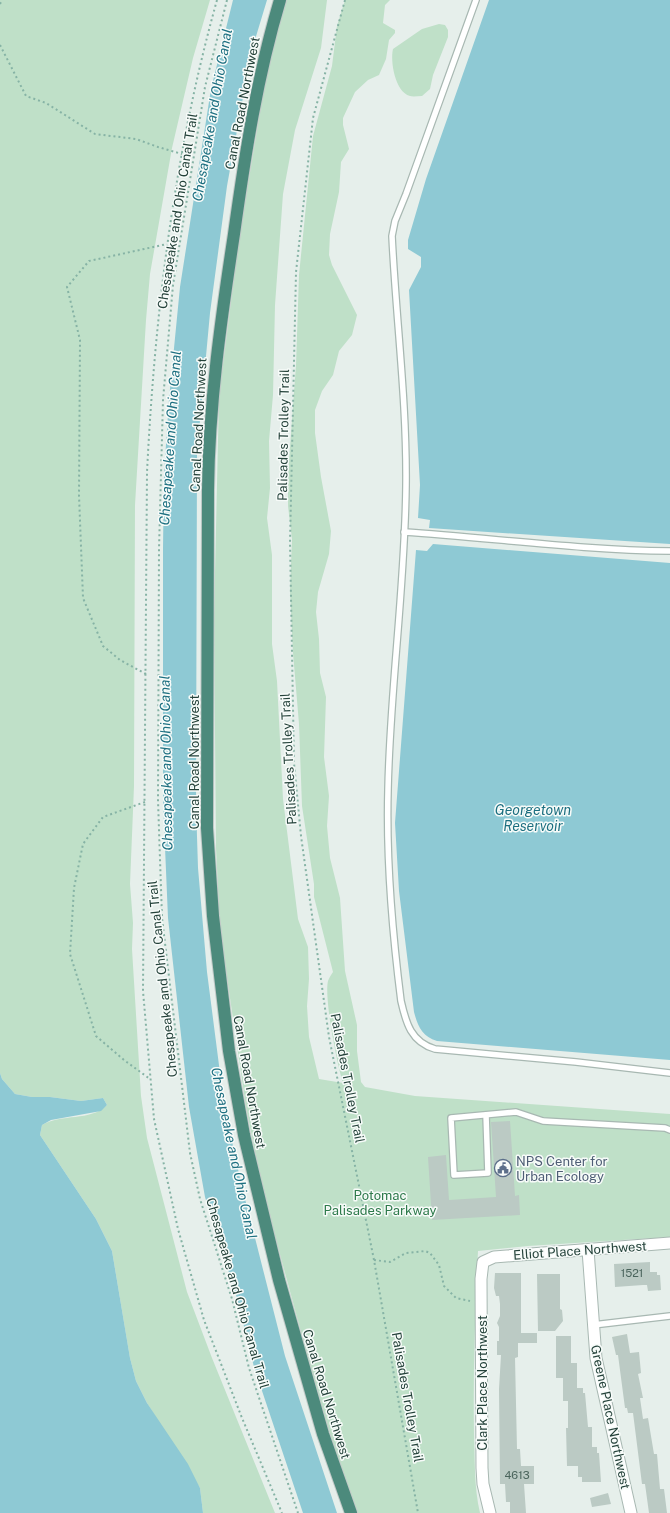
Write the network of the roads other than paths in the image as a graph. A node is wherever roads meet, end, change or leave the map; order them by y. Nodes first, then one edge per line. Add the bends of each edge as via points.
1 (280, 0) edge
2 (476, 0) edge
3 (404, 532) junction
4 (670, 551) edge
5 (670, 1073) edge
6 (486, 1115) junction
7 (670, 1130) edge
8 (670, 1243) edge
9 (588, 1250) junction
10 (491, 1257) joint
11 (670, 1316) edge
12 (593, 1324) junction
13 (351, 1513) edge
14 (490, 1513) edge
15 (631, 1513) edge

1 - 13 highway, Canal Road Northwest via 268,40 250,124 219,336 208,444 208,828 213,916 235,1091 244,1135 285,1302 323,1434
2 - 3 lane via 406,194 394,220 392,236 405,410
3 - 4 lane
3 - 5 lane via 388,789 387,871 395,953 406,1022 414,1038 424,1046 434,1049
6 - 6 lane via 451,1118 454,1176 488,1173
6 - 7 lane via 516,1112 543,1121
8 - 9 street, Elliot Place Northwest
9 - 10 street, Elliot Place Northwest
9 - 12 street, Greene Place Northwest
10 - 14 street, Clark Place Northwest via 482,1265 481,1304 482,1472
11 - 12 lane
12 - 15 street, Greene Place Northwest via 596,1358

